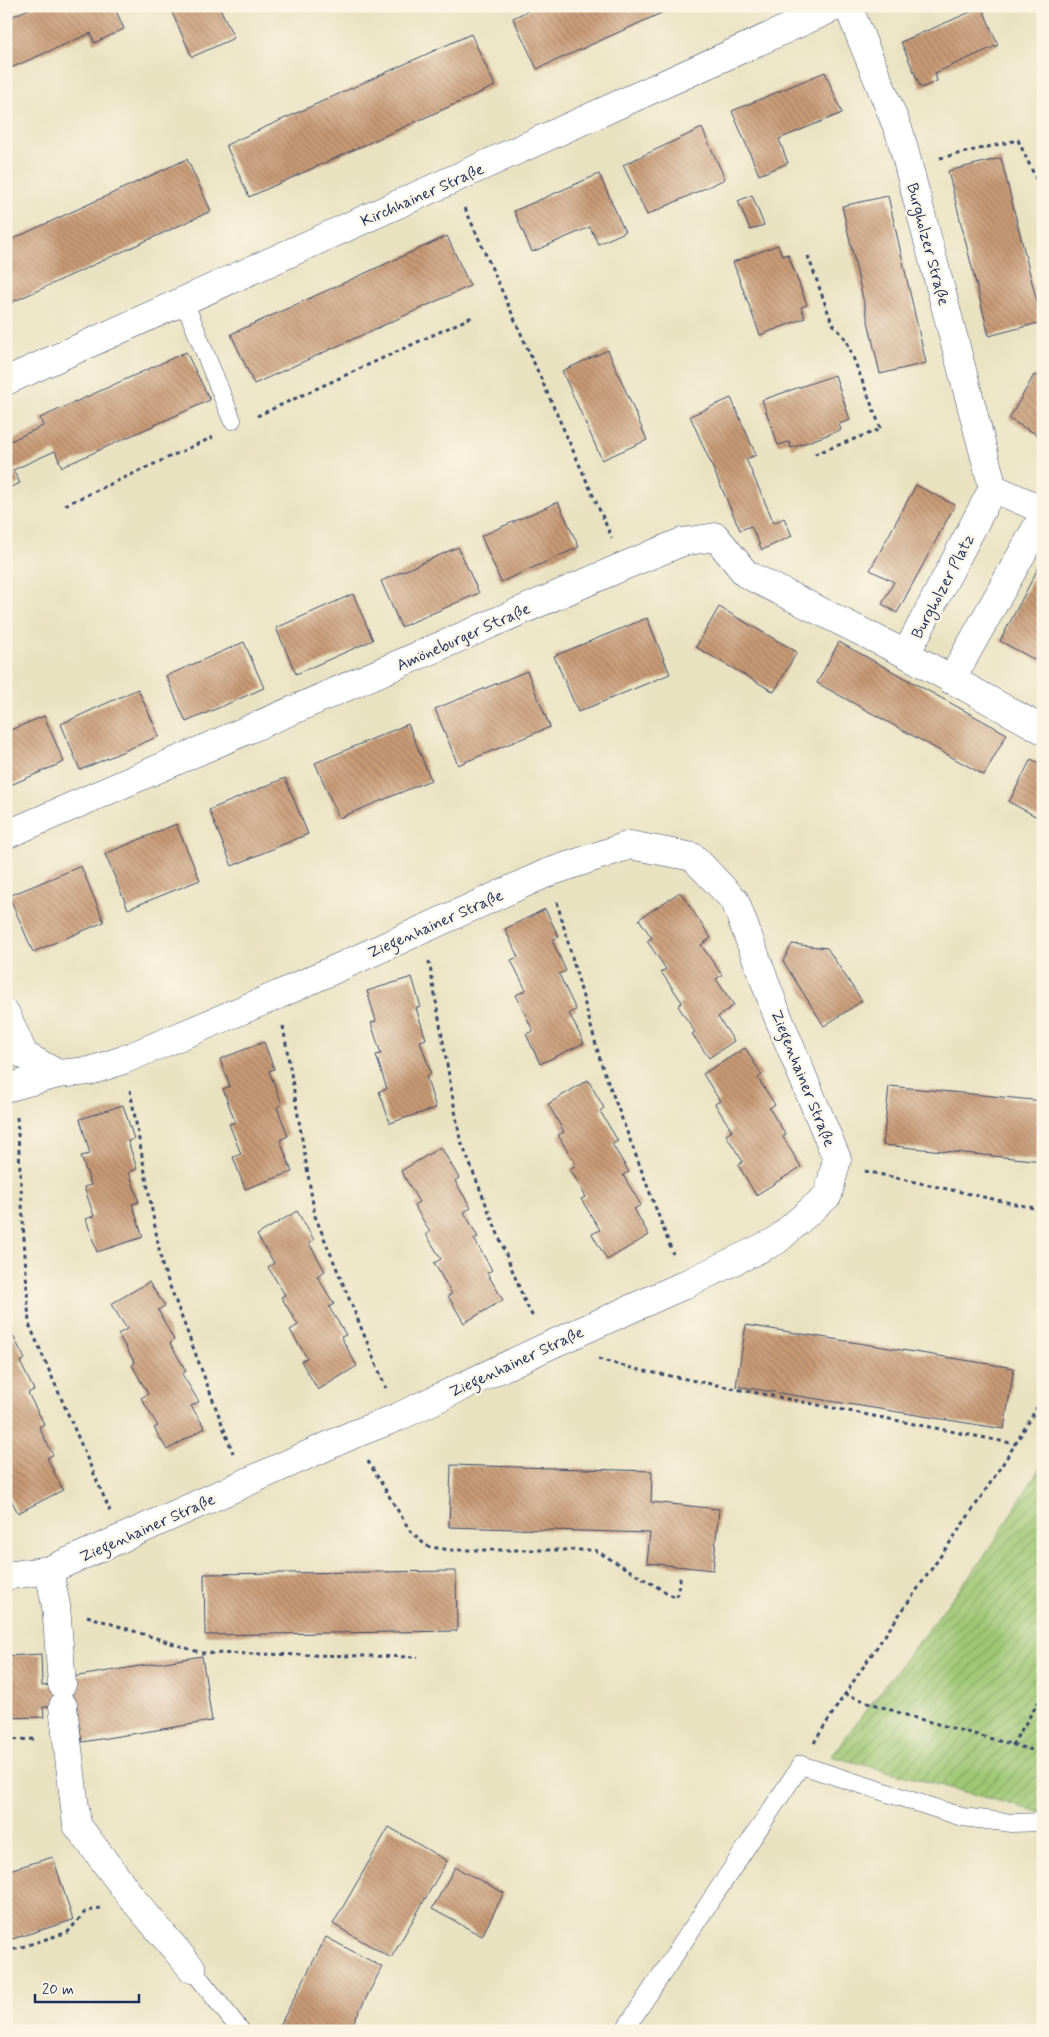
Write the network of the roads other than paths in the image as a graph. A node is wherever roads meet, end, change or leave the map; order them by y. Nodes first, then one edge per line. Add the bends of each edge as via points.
1 (837, 6) edge
2 (848, 6) edge
3 (184, 301) junction
4 (6, 381) edge
5 (232, 420) dead end
6 (993, 488) junction
7 (1043, 510) edge
8 (1043, 516) edge
9 (906, 654) junction
10 (951, 680) junction
11 (1043, 730) edge
12 (6, 836) edge
13 (6, 1014) edge
14 (58, 1074) junction
15 (9, 1087) edge
16 (48, 1570) junction
17 (6, 1576) edge
18 (1043, 1822) edge
19 (192, 1969) joint
20 (241, 2031) edge
21 (624, 2031) edge

1 - 3 street, Kirchhainer Straße
2 - 6 street, Burgholzer Straße via 900,134
3 - 4 street, Kirchhainer Straße
3 - 5 lane
6 - 7 street
6 - 9 street, Burgholzer Platz
8 - 10 street
9 - 10 street, Burgholzer Platz
9 - 12 street, Amöneburger Straße via 746,574 716,538 682,542
10 - 11 street
13 - 14 street via 24,1055
14 - 15 street, Ziegenhainer Straße
14 - 16 street, Ziegenhainer Straße via 90,1071 123,1060 278,995 547,874 630,845 693,857 735,901 778,1017 837,1159 828,1194 776,1241 398,1417
16 - 17 street, Ziegenhainer Straße
16 - 19 street via 56,1606 62,1695 77,1825 132,1898
18 - 21 lane via 1012,1823 962,1817 801,1764
19 - 20 lane

